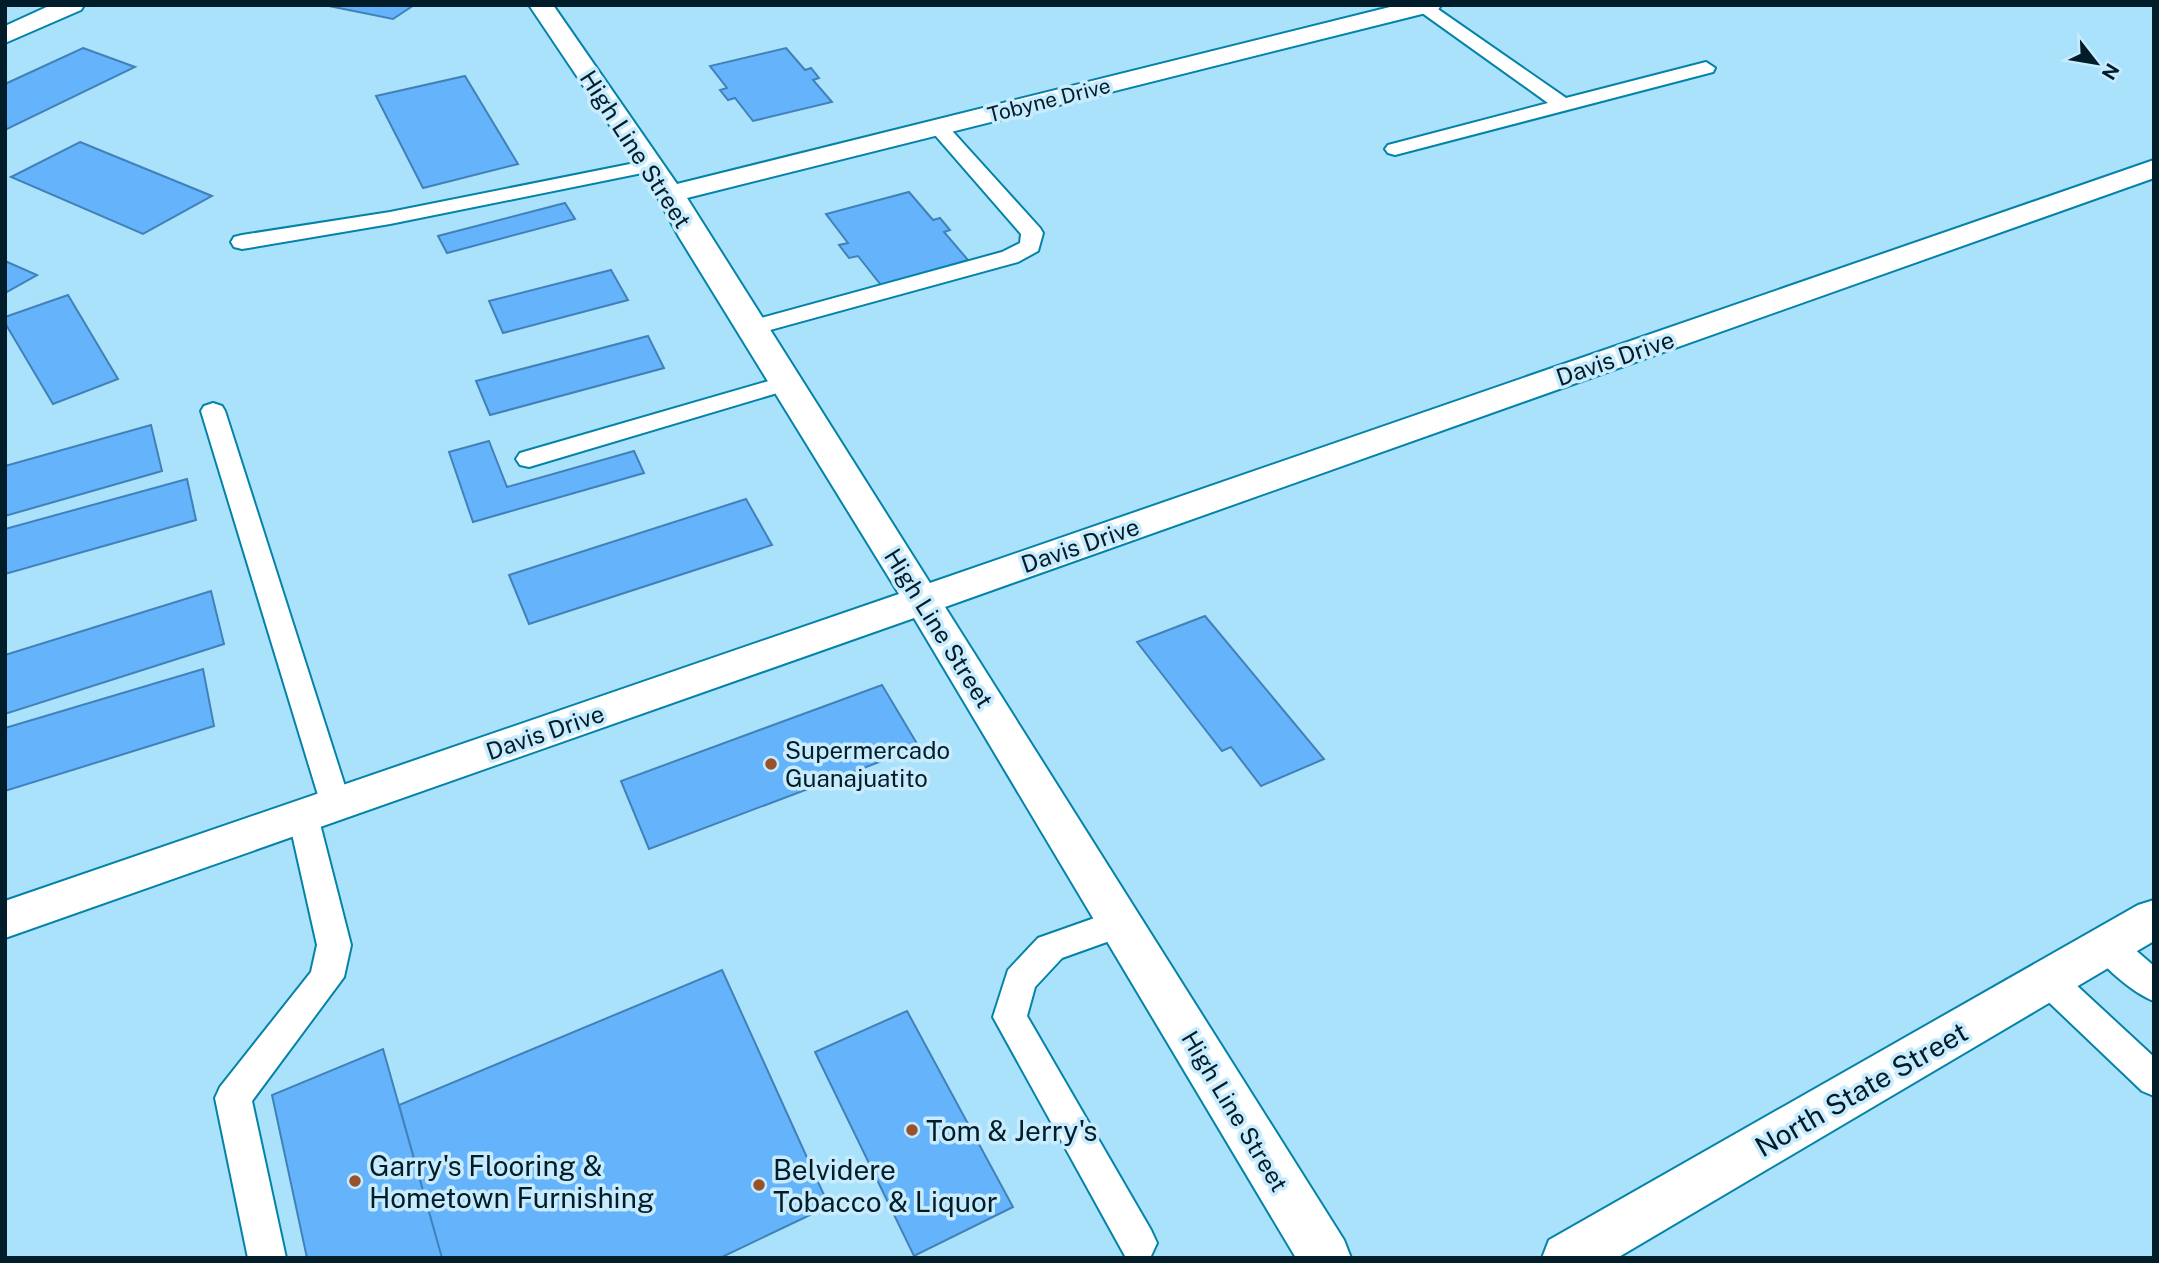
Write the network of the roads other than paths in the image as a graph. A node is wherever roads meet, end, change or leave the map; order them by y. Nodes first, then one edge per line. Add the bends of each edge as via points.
1 (72, 5) edge
2 (541, 5) edge
3 (1424, 6) edge
4 (5, 36) edge
5 (1706, 68) dead end
6 (1563, 105) junction
7 (938, 127) junction
8 (1395, 149) dead end
9 (2154, 168) edge
10 (660, 180) junction
11 (242, 242) dead end
12 (751, 328) junction
13 (786, 383) junction
14 (213, 411) dead end
15 (529, 459) dead end
16 (922, 600) junction
17 (320, 810) junction
18 (2154, 918) edge
19 (5, 920) edge
20 (1120, 923) junction
21 (2106, 945) junction
22 (2048, 980) junction
23 (2154, 987) edge
24 (2154, 1080) edge
25 (1138, 1243) dead end
26 (268, 1258) edge
27 (1325, 1258) edge
28 (1568, 1258) edge

1 - 4 street
2 - 10 street, High Line Street
3 - 6 lane
3 - 7 street, Tobyne Drive
5 - 6 lane
6 - 8 lane
7 - 10 street, Tobyne Drive
7 - 12 lane via 1032,233 1030,246 1010,257
9 - 16 street, Davis Drive
10 - 11 lane
10 - 12 street, High Line Street
12 - 13 street, High Line Street
13 - 15 lane
13 - 16 street, High Line Street
14 - 17 lane
16 - 17 street, Davis Drive
16 - 20 street, High Line Street
17 - 19 street, Davis Drive
17 - 26 lane via 334,945 327,977 233,1098
18 - 21 street, North State Street
20 - 25 lane via 1050,948 1020,981 1010,1017
20 - 27 street, High Line Street
21 - 22 street, North State Street
21 - 23 lane
22 - 24 lane
22 - 28 street, North State Street

